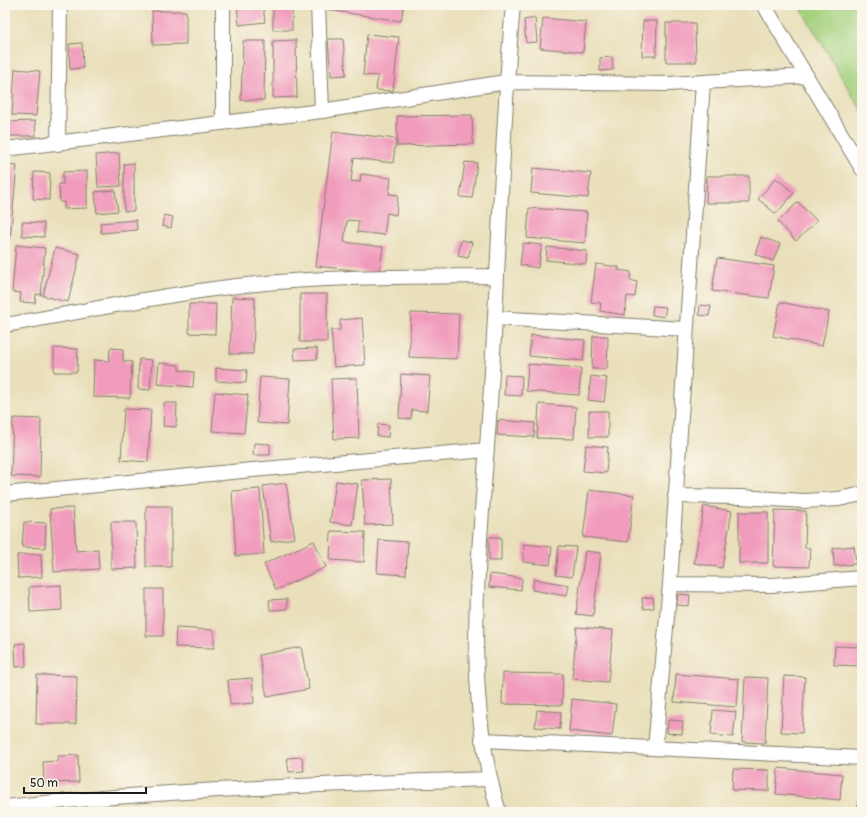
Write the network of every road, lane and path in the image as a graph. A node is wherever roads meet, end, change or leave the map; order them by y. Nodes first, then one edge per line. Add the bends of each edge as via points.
1 (60, 5) edge
2 (223, 5) edge
3 (318, 5) edge
4 (513, 5) edge
5 (764, 5) edge
6 (807, 76) junction
7 (506, 82) junction
8 (702, 82) junction
9 (322, 111) junction
10 (223, 121) junction
11 (58, 144) junction
12 (5, 149) edge
13 (862, 168) edge
14 (497, 276) junction
15 (495, 318) junction
16 (5, 325) edge
17 (686, 329) junction
18 (487, 450) junction
19 (5, 494) edge
20 (862, 494) edge
21 (675, 496) junction
22 (862, 578) edge
23 (670, 584) junction
24 (482, 740) junction
25 (655, 748) junction
26 (862, 758) edge
27 (489, 779) junction
28 (5, 807) edge
29 (499, 812) edge

1 - 11 street
2 - 10 street
3 - 9 street
4 - 7 street
5 - 6 street
6 - 8 street
6 - 13 street
7 - 8 street
7 - 9 street
7 - 14 street
8 - 17 street
9 - 10 street
10 - 11 street
11 - 12 street
14 - 15 street
14 - 16 street via 353,277 238,286
15 - 17 street
15 - 18 street
17 - 21 street
18 - 19 street
18 - 24 street via 479,555 476,690
20 - 21 street via 839,499 804,501
21 - 23 street
22 - 23 street via 772,585
23 - 25 street
24 - 25 street
24 - 27 street
25 - 26 street
27 - 28 street via 296,785
27 - 29 street

